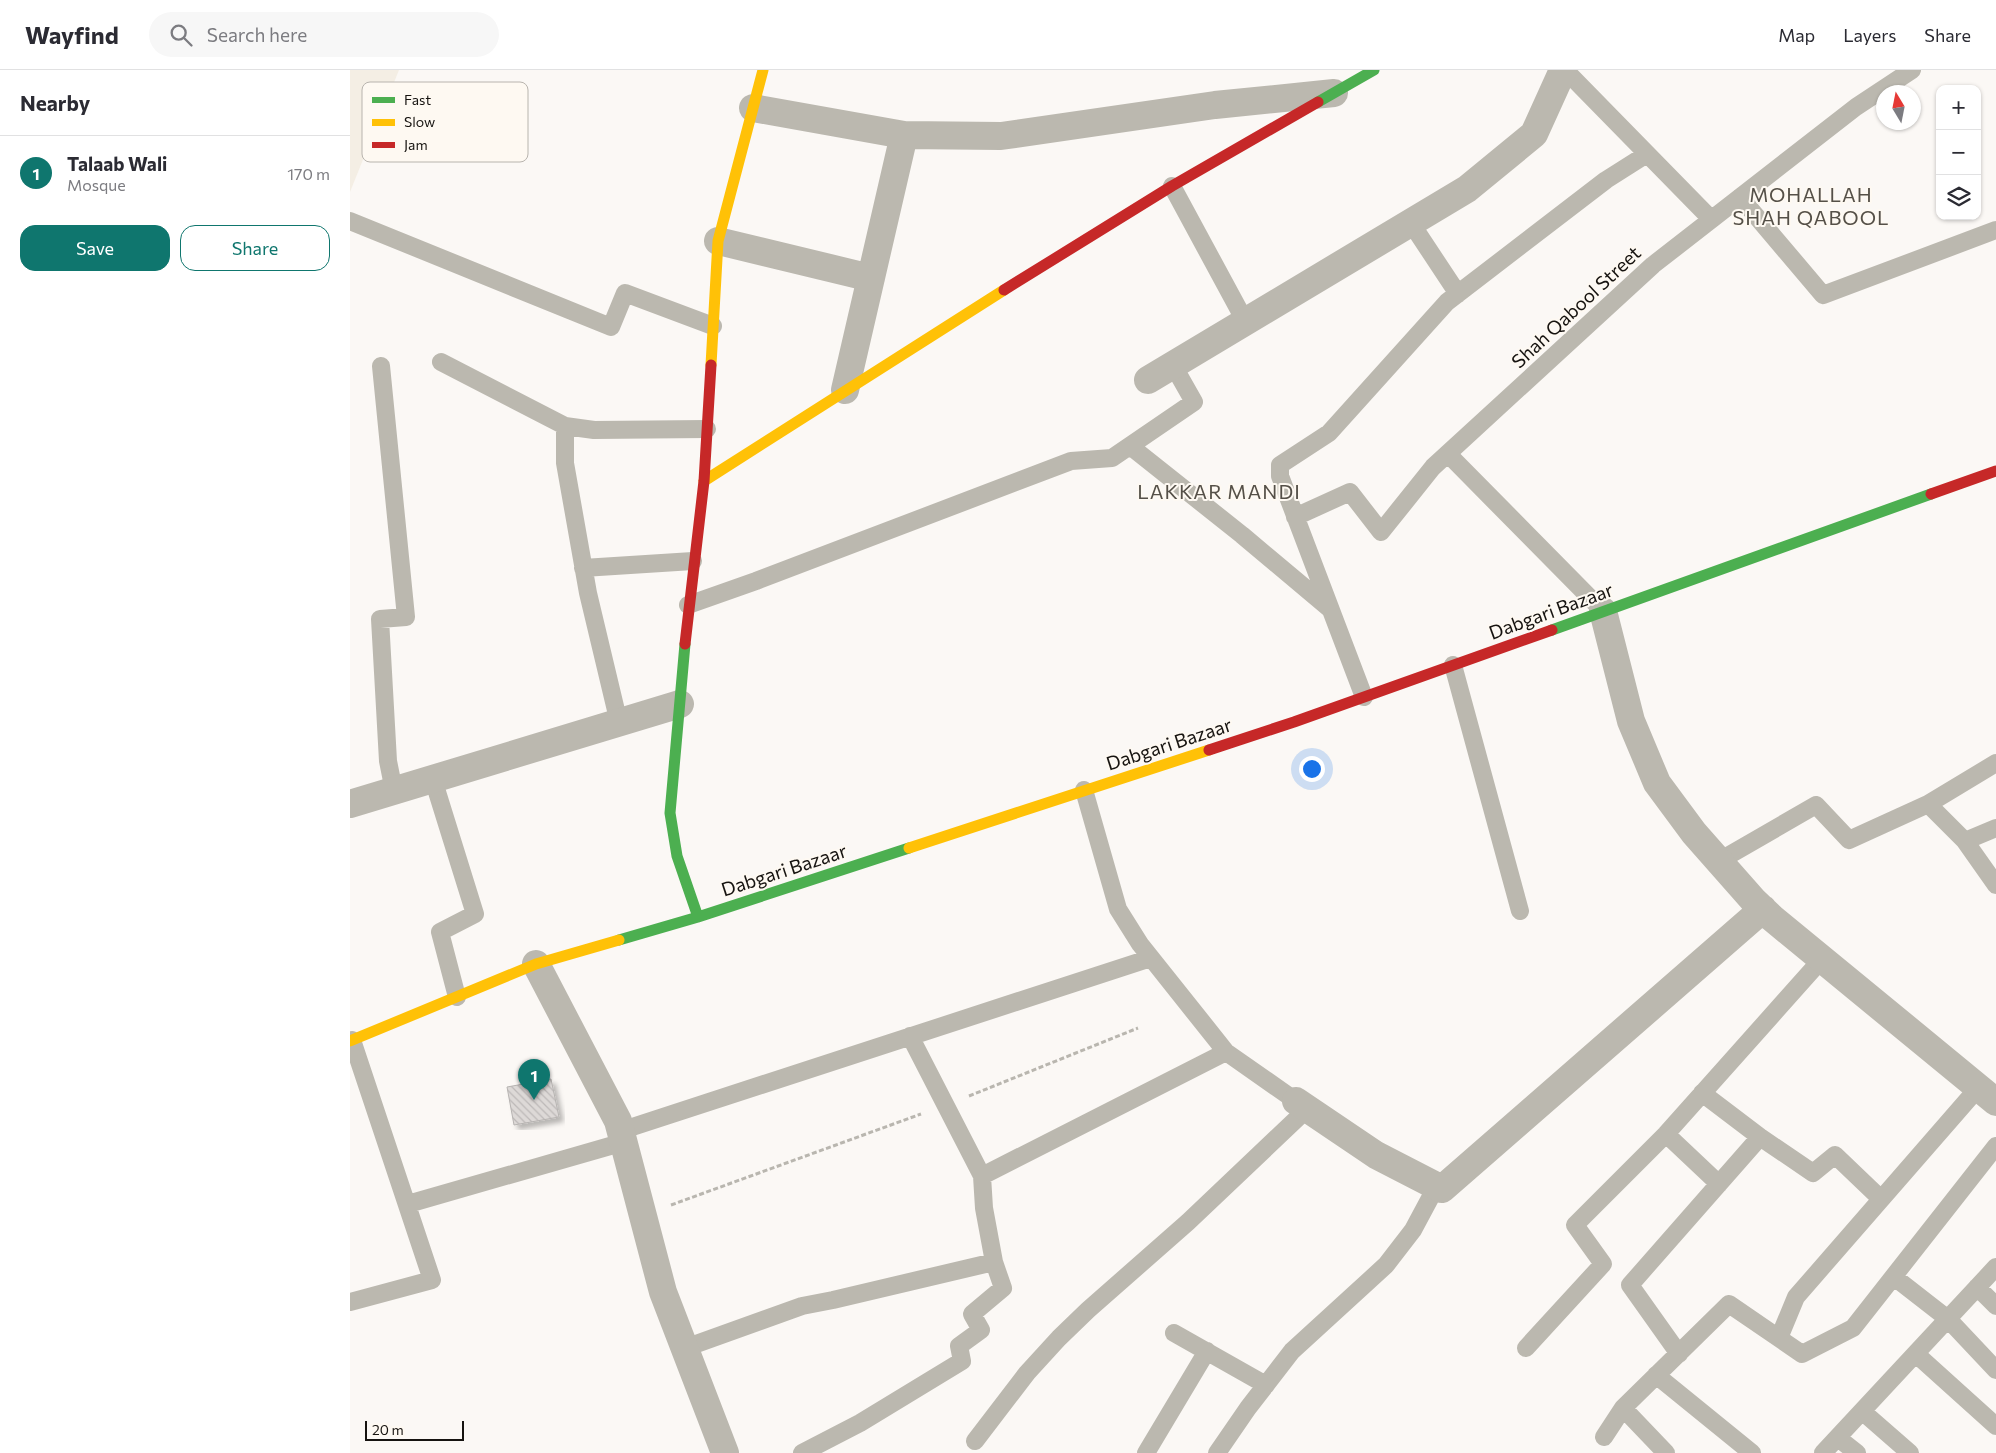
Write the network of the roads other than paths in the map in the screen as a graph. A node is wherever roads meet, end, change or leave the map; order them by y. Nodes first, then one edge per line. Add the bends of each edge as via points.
1 (763, 70) edge
2 (1374, 70) edge
3 (1564, 70) edge
4 (1912, 70) edge
5 (1334, 93) junction
6 (753, 108) junction
7 (904, 135) junction
8 (1647, 154) junction
9 (1172, 186) junction
10 (1740, 197) junction
11 (1711, 219) junction
12 (350, 221) edge
13 (1411, 223) junction
14 (1996, 230) edge
15 (718, 241) junction
16 (871, 278) junction
17 (1458, 294) junction
18 (1245, 321) junction
19 (713, 326) junction
20 (441, 362) dead end
21 (1172, 365) junction
22 (382, 366) dead end
23 (1148, 380) dead end
24 (845, 390) junction
25 (565, 426) junction
26 (707, 429) junction
27 (1130, 446) junction
28 (1448, 454) junction
29 (1996, 471) edge
30 (704, 481) junction
31 (1296, 517) junction
32 (693, 561) junction
33 (583, 568) junction
34 (688, 605) junction
35 (1331, 610) junction
36 (1603, 611) junction
37 (1453, 665) junction
38 (1364, 697) junction
39 (680, 704) junction
40 (619, 723) junction
41 (1996, 764) edge
42 (433, 779) junction
43 (1084, 790) junction
44 (394, 791) junction
45 (350, 804) edge
46 (1928, 804) junction
47 (1996, 828) edge
48 (1965, 841) junction
49 (1719, 861) junction
50 (1996, 885) edge
51 (1763, 909) junction
52 (1520, 911) dead end
53 (698, 917) junction
54 (1151, 958) junction
55 (1822, 960) junction
56 (536, 964) junction
57 (457, 997) junction
58 (910, 1036) junction
59 (351, 1038) edge
60 (1226, 1052) junction
61 (1702, 1093) junction
62 (1987, 1095) edge
63 (1302, 1105) junction
64 (1666, 1134) junction
65 (622, 1137) junction
66 (1760, 1137) junction
67 (1996, 1146) edge
68 (982, 1176) junction
69 (1719, 1184) junction
70 (1436, 1186) junction
71 (1881, 1199) junction
72 (408, 1204) junction
73 (994, 1262) junction
74 (1996, 1267) edge
75 (1894, 1277) junction
76 (1977, 1287) junction
77 (350, 1302) edge
78 (1996, 1306) edge
79 (1948, 1319) junction
80 (1174, 1333) dead end
81 (1780, 1338) junction
82 (685, 1348) junction
83 (1526, 1348) dead end
84 (1207, 1351) junction
85 (1679, 1354) junction
86 (1916, 1354) junction
87 (1996, 1370) edge
88 (1656, 1375) junction
89 (1266, 1384) junction
90 (1623, 1408) junction
91 (1863, 1412) junction
92 (1996, 1426) edge
93 (1604, 1437) dead end
94 (1838, 1438) junction
95 (975, 1441) dead end
96 (829, 1447) edge
97 (725, 1453) edge
98 (802, 1453) edge
99 (1146, 1453) edge
100 (1217, 1453) edge
101 (1666, 1453) edge
102 (1752, 1453) edge
103 (1823, 1453) edge
104 (1857, 1453) edge
105 (1910, 1453) edge

1 - 6 street
2 - 5 street
3 - 8 lane
3 - 13 street via 1534,134 1467,189
4 - 10 lane, Shah Qabool Street via 1856,107
5 - 7 street via 1001,136
5 - 9 street
6 - 7 street
6 - 15 street
7 - 16 street
8 - 11 lane
8 - 17 lane via 1606,180
9 - 18 lane
9 - 24 street
10 - 11 lane, Shah Qabool Street
10 - 14 lane via 1823,296
11 - 28 lane, Shah Qabool Street via 1653,265
12 - 19 lane via 611,327 625,293
13 - 17 lane
13 - 18 street
15 - 16 street
15 - 19 street
16 - 24 street
17 - 31 lane via 1447,302 1329,433 1280,465 1280,476
18 - 21 street
19 - 26 street
20 - 25 lane
21 - 23 street
21 - 27 lane via 1194,402
22 - 44 lane via 406,617 380,619 388,761
24 - 30 street
25 - 26 lane via 594,430
25 - 33 lane via 565,463
26 - 30 street
27 - 34 lane via 1112,458 1072,461
27 - 35 lane
28 - 31 lane, Shah Qabool Street via 1433,467 1381,532 1350,492
28 - 36 lane
29 - 36 street, Dabgari Bazaar
30 - 32 street
31 - 35 lane
32 - 33 lane
32 - 34 street
33 - 40 lane
34 - 39 street
35 - 38 lane
36 - 37 street, Dabgari Bazaar
36 - 49 street via 1631,721 1657,783
37 - 38 street, Dabgari Bazaar
37 - 52 lane
38 - 43 street, Dabgari Bazaar
39 - 40 street
39 - 53 street via 670,814 678,856
40 - 42 street
41 - 46 lane
42 - 44 street
42 - 57 lane via 475,914 440,932
43 - 53 street, Dabgari Bazaar
43 - 54 lane via 1118,908
44 - 45 street
46 - 48 lane
46 - 49 lane via 1849,840 1816,805
47 - 48 lane
48 - 50 lane
49 - 51 street
51 - 55 street
51 - 70 street via 1442,1190
53 - 56 street, Dabgari Bazaar
54 - 58 lane
54 - 60 lane
55 - 61 lane
55 - 62 street
56 - 57 street, Dabgari Bazaar
56 - 65 street via 618,1121
57 - 59 street, Dabgari Bazaar
58 - 65 lane
58 - 68 lane
59 - 72 lane
60 - 63 lane
60 - 68 lane
61 - 64 lane
61 - 66 lane
62 - 71 lane
63 - 70 street via 1376,1155
63 - 95 lane via 1188,1222 1059,1338 1027,1373
64 - 69 lane
64 - 83 lane via 1574,1225 1603,1264
65 - 72 lane
65 - 82 street via 663,1292
66 - 69 lane
66 - 71 lane via 1813,1173 1835,1155
67 - 75 lane
68 - 73 lane
69 - 85 lane via 1630,1285
70 - 89 lane via 1413,1230 1386,1265 1292,1352
71 - 81 lane via 1796,1297
72 - 77 lane via 432,1280
73 - 82 lane via 802,1306
73 - 96 lane via 1003,1288 972,1314 981,1330 958,1346 962,1361 860,1423
74 - 76 lane
75 - 79 lane
75 - 81 lane via 1853,1328 1802,1354
76 - 78 lane
76 - 79 lane
79 - 86 lane
79 - 87 lane
80 - 84 lane
81 - 85 lane via 1729,1304
82 - 97 street
84 - 89 lane
84 - 99 lane
85 - 88 lane
86 - 91 lane
86 - 92 lane
88 - 90 lane
88 - 102 lane
89 - 100 lane
90 - 93 lane
90 - 101 lane
91 - 94 lane
91 - 105 lane
94 - 103 lane
94 - 104 lane
96 - 98 lane

